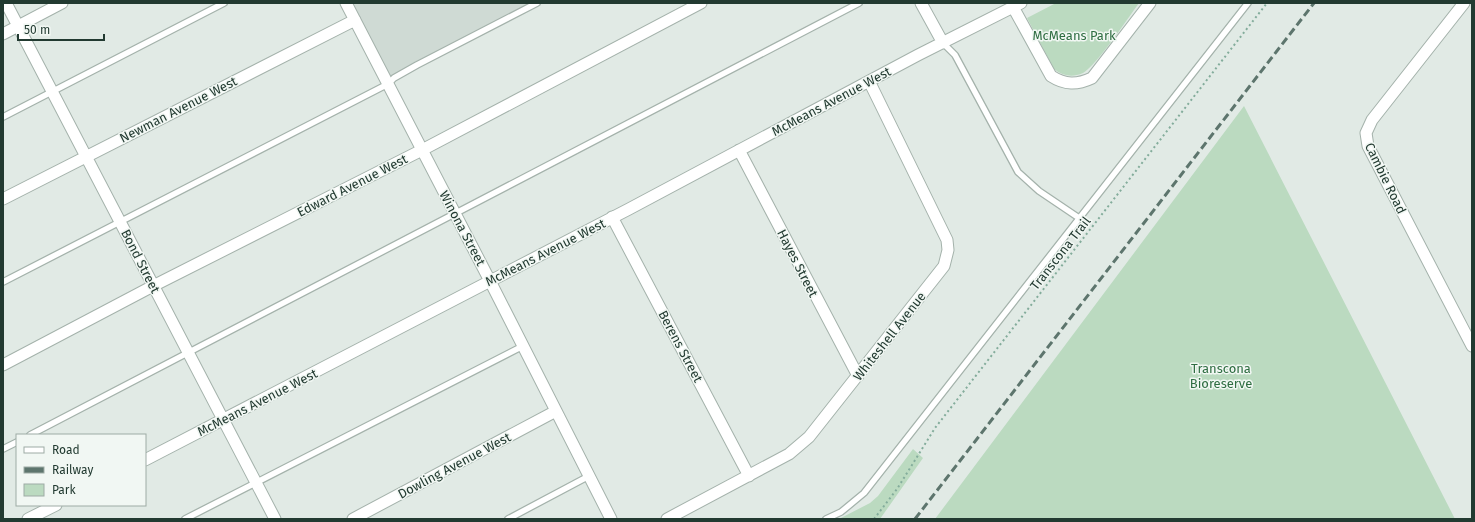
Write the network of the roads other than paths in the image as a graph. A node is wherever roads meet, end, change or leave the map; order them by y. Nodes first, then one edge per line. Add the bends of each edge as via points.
1 (6, 3) edge
2 (62, 3) edge
3 (224, 3) edge
4 (346, 3) edge
5 (537, 3) edge
6 (701, 3) edge
7 (859, 3) edge
8 (921, 3) edge
9 (1150, 3) edge
10 (1248, 3) edge
11 (1464, 3) edge
12 (1017, 5) edge
13 (355, 20) junction
14 (18, 26) junction
15 (3, 34) edge
16 (943, 43) junction
17 (869, 81) junction
18 (388, 84) junction
19 (52, 91) junction
20 (3, 117) edge
21 (422, 150) junction
22 (739, 150) junction
23 (87, 155) junction
24 (3, 199) edge
25 (456, 214) junction
26 (612, 217) junction
27 (1079, 218) junction
28 (120, 221) junction
29 (490, 281) junction
30 (3, 282) edge
31 (153, 286) junction
32 (523, 346) junction
33 (1472, 346) edge
34 (190, 353) junction
35 (3, 365) edge
36 (858, 376) junction
37 (556, 411) junction
38 (224, 419) junction
39 (32, 434) edge
40 (16, 442) edge
41 (3, 449) edge
42 (146, 459) edge
43 (589, 476) junction
44 (749, 476) junction
45 (257, 482) junction
46 (54, 506) edge
47 (28, 519) edge
48 (185, 519) edge
49 (275, 519) edge
50 (352, 519) edge
51 (508, 519) edge
52 (611, 519) edge
53 (667, 519) edge
54 (826, 519) edge

1 - 14 street, Bond Street
2 - 14 street
3 - 19 lane
4 - 13 street, Winona Street
5 - 18 lane via 417,65
6 - 21 street, Edward Avenue West
7 - 25 lane
8 - 16 street
9 - 12 street via 1092,78 1072,84 1058,81 1051,76
10 - 27 lane
11 - 33 street, Cambie Road via 1372,120 1366,133 1368,146
12 - 16 street
13 - 18 street, Winona Street
13 - 23 street, Newman Avenue West
14 - 15 street
14 - 19 street, Bond Street
16 - 17 street, McMeans Avenue West
16 - 27 lane via 955,55 1018,172 1039,191
17 - 22 street, McMeans Avenue West
17 - 36 street, Whiteshell Avenue via 943,231 948,250 944,266
18 - 21 street, Winona Street
18 - 28 lane
19 - 20 lane
19 - 23 street, Bond Street
21 - 25 street, Winona Street
21 - 31 street, Edward Avenue West
22 - 26 street, McMeans Avenue West
22 - 36 street, Hayes Street
23 - 24 street, Newman Avenue West
23 - 28 street, Bond Street
25 - 29 street, Winona Street
25 - 34 lane
26 - 29 street, McMeans Avenue West
26 - 44 street, Berens Street
27 - 54 lane via 864,493 841,512
28 - 30 lane
28 - 31 street, Bond Street
29 - 32 street, Winona Street
29 - 38 street, McMeans Avenue West
31 - 34 street, Bond Street
31 - 35 street, Edward Avenue West
32 - 37 street, Winona Street
32 - 45 lane
34 - 38 street, Bond Street
34 - 39 lane
36 - 44 street, Whiteshell Avenue via 809,437 790,454
37 - 43 street, Winona Street
37 - 50 street, Dowling Avenue West
38 - 42 street, McMeans Avenue West
38 - 45 street, Bond Street
40 - 41 lane
43 - 51 lane
43 - 52 street, Winona Street
44 - 53 street, Whiteshell Avenue
45 - 48 lane
45 - 49 street, Bond Street
46 - 47 street

